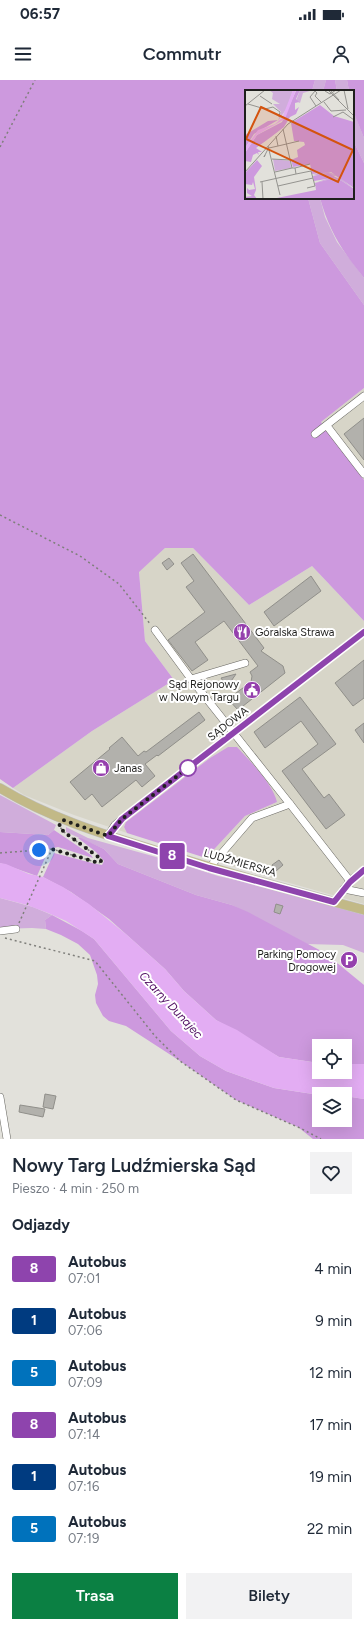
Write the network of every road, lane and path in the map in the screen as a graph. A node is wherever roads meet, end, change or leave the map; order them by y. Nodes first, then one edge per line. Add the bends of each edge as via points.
1 (35, 80) edge
2 (0, 147) edge
3 (364, 396) edge
4 (327, 426) junction
5 (315, 434) dead end
6 (364, 474) edge
7 (0, 515) edge
8 (155, 630) joint
9 (364, 632) edge
10 (245, 663) dead end
11 (191, 679) junction
12 (234, 733) junction
13 (0, 788) edge
14 (290, 804) junction
15 (63, 820) junction
16 (108, 836) junction
17 (52, 849) junction
18 (0, 853) edge
19 (209, 868) junction
20 (364, 870) edge
21 (350, 882) junction
22 (344, 889) junction
23 (364, 893) edge
24 (334, 902) junction
25 (364, 910) edge
26 (18, 926) joint
27 (0, 931) edge
28 (0, 937) edge
29 (0, 1097) edge
30 (7, 1139) edge
31 (321, 1139) edge

1 - 2 path
3 - 4 street
4 - 5 street
4 - 6 street
7 - 8 path via 80,556 119,584
8 - 11 street
9 - 12 street, SĄDOWA
10 - 11 street
11 - 12 street
12 - 14 street
12 - 16 street, SĄDOWA via 122,819
13 - 15 main road, LUDŹMIERSKA
14 - 19 street via 252,818
14 - 21 street
15 - 16 main road, LUDŹMIERSKA
15 - 17 path via 59,826 64,832 102,860 99,863
16 - 19 main road, LUDŹMIERSKA
17 - 18 path
17 - 26 path
19 - 24 main road, LUDŹMIERSKA
20 - 21 street
21 - 22 street
22 - 23 street
22 - 24 street
24 - 25 main road, LUDŹMIERSKA
26 - 27 street
28 - 31 path via 95,961 155,1036 180,1061 236,1100
29 - 30 street

